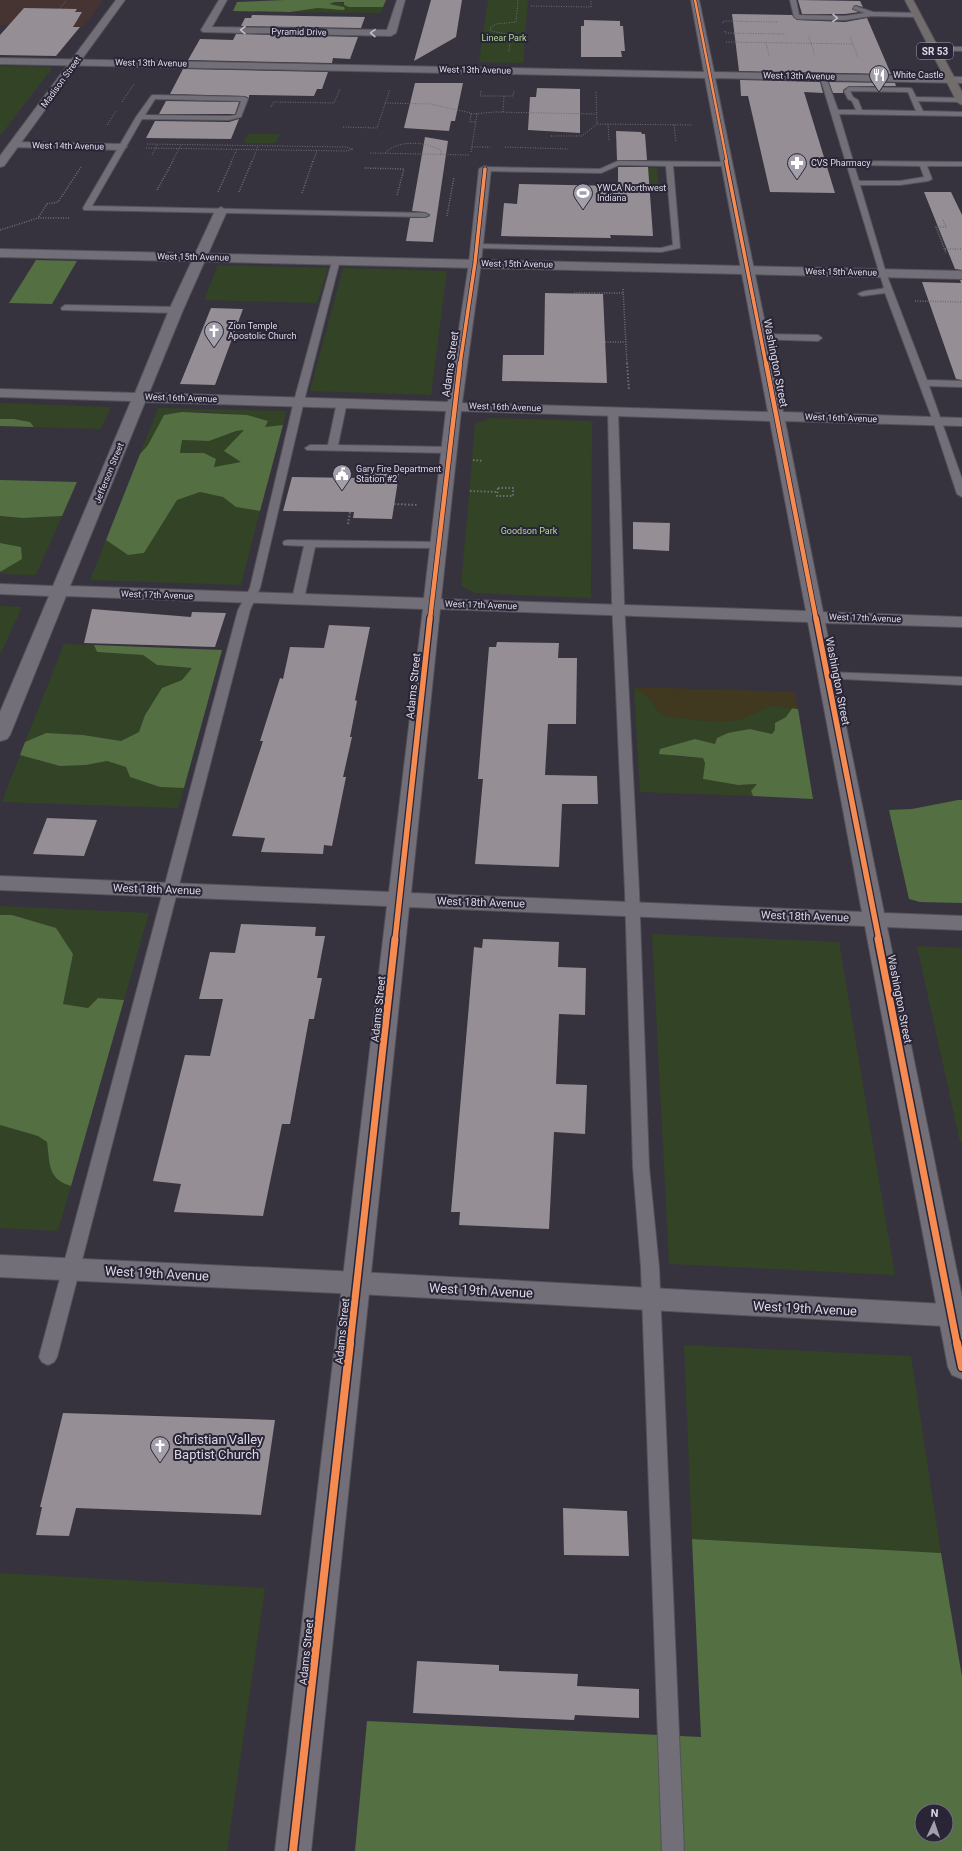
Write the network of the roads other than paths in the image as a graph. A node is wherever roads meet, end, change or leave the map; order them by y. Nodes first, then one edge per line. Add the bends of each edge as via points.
1 (121, 0) edge
2 (223, 0) edge
3 (401, 0) edge
4 (695, 0) edge
5 (793, 0) edge
6 (909, 0) edge
7 (855, 8) dead end
8 (872, 14) junction
9 (917, 15) junction
10 (934, 49) junction
11 (962, 49) edge
12 (0, 61) edge
13 (75, 62) junction
14 (709, 74) junction
15 (823, 77) junction
16 (950, 79) junction
17 (962, 80) edge
18 (861, 98) junction
19 (915, 98) junction
20 (962, 101) edge
21 (835, 112) junction
22 (860, 113) junction
23 (921, 114) junction
24 (962, 114) edge
25 (140, 117) junction
26 (14, 145) junction
27 (122, 147) junction
28 (850, 162) junction
29 (0, 164) edge
30 (669, 164) junction
31 (727, 164) junction
32 (922, 164) junction
33 (962, 164) edge
34 (486, 169) joint
35 (856, 183) junction
36 (221, 212) junction
37 (426, 215) dead end
38 (477, 246) junction
39 (0, 253) edge
40 (200, 257) junction
41 (336, 260) junction
42 (475, 263) junction
43 (748, 270) junction
44 (882, 273) junction
45 (962, 275) edge
46 (888, 289) junction
47 (862, 294) dead end
48 (66, 308) dead end
49 (176, 310) junction
50 (761, 337) junction
51 (818, 338) dead end
52 (923, 383) junction
53 (962, 384) edge
54 (0, 393) edge
55 (141, 397) junction
56 (299, 401) junction
57 (342, 402) junction
58 (454, 406) junction
59 (613, 411) junction
60 (776, 416) junction
61 (938, 421) junction
62 (962, 422) edge
63 (310, 448) dead end
64 (332, 449) junction
65 (449, 450) junction
66 (962, 494) edge
67 (288, 543) dead end
68 (310, 543) junction
69 (439, 545) junction
70 (0, 589) edge
71 (60, 591) junction
72 (250, 598) junction
73 (298, 599) junction
74 (432, 604) junction
75 (618, 610) junction
76 (815, 616) junction
77 (962, 622) edge
78 (827, 676) junction
79 (962, 681) edge
80 (0, 735) edge
81 (0, 883) edge
82 (170, 890) junction
83 (400, 899) junction
84 (631, 908) junction
85 (874, 918) junction
86 (962, 923) edge
87 (0, 1266) edge
88 (72, 1269) junction
89 (358, 1283) junction
90 (651, 1299) junction
91 (957, 1316) edge
92 (48, 1357) dead end
93 (962, 1366) edge
94 (293, 1851) edge
95 (673, 1851) edge

1 - 13 street, Madison Street
3 -> 2 street, Pyramid Drive via 391,34 206,30
4 - 14 street, Washington Street
5 -> 8 lane via 797,17 846,18
6 - 9 main road, SR 53
7 - 8 lane
8 - 9 lane
9 - 10 main road, SR 53
10 - 11 lane
10 - 16 main road, SR 53
12 - 13 street, West 13th Avenue
13 - 14 street, West 13th Avenue
13 - 26 street, Madison Street
14 - 15 street, West 13th Avenue
14 - 31 street, Washington Street
15 - 16 street, West 13th Avenue
15 - 21 lane
16 - 17 street, West 13th Avenue
16 - 20 main road, SR 53
18 - 19 lane via 881,95
18 - 19 lane via 850,98 847,90 904,90 911,91
18 - 22 lane
19 - 20 lane
19 - 23 lane
21 - 22 lane
21 - 28 lane
22 - 23 lane
23 - 24 lane
25 - 25 lane via 153,97 245,99 239,116 229,118
25 - 27 lane
26 - 27 street, West 14th Avenue
26 - 29 street, Madison Street
27 - 36 lane via 86,208
28 - 32 lane
28 - 35 lane
30 - 31 lane
30 - 34 lane via 618,163 601,171
30 - 38 lane via 677,246 661,250
31 - 43 street, Washington Street
32 - 33 lane
32 - 35 lane via 928,179 900,183
34 - 38 street, Adams Street
35 - 44 lane
36 - 37 lane
36 - 40 street, Jefferson Street
38 - 42 street, Adams Street
39 - 40 street, West 15th Avenue
40 - 41 street, West 15th Avenue
40 - 49 street, Jefferson Street
41 - 42 street, West 15th Avenue
41 - 56 lane
42 - 43 street, West 15th Avenue
42 - 58 street, Adams Street
43 - 44 street, West 15th Avenue
43 - 50 street, Washington Street
44 - 45 street, West 15th Avenue
44 - 46 lane
46 - 47 lane via 878,293
46 - 52 lane
48 - 49 lane
49 - 55 street, Jefferson Street
50 - 51 lane
50 - 60 street, Washington Street
52 - 53 lane
52 - 61 lane
54 - 55 street, West 16th Avenue
55 - 56 street, West 16th Avenue
55 - 71 street, Jefferson Street
56 - 57 street, West 16th Avenue
56 - 72 lane via 255,588
57 - 58 street, West 16th Avenue
57 - 64 lane
58 - 59 street, West 16th Avenue
58 - 65 street, Adams Street
59 - 60 street, West 16th Avenue
59 - 75 lane
60 - 61 street, West 16th Avenue
60 - 76 street, Washington Street
61 - 62 street, West 16th Avenue
61 - 66 lane
63 - 64 lane
64 - 65 lane
65 - 69 street, Adams Street
67 - 68 lane
68 - 69 lane
68 - 73 lane
69 - 74 street, Adams Street
70 - 71 street, West 17th Avenue
71 - 72 street, West 17th Avenue
71 - 80 street, Jefferson Street
72 - 73 street, West 17th Avenue
72 - 82 lane via 244,610
73 - 74 street, West 17th Avenue
74 - 75 street, West 17th Avenue
74 - 83 street, Adams Street
75 - 76 street, West 17th Avenue
75 - 84 lane
76 - 77 street, West 17th Avenue
76 - 78 street, Washington Street
78 - 79 lane
78 - 85 street, Washington Street
81 - 82 street, West 18th Avenue
82 - 83 street, West 18th Avenue
82 - 88 lane
83 - 84 street, West 18th Avenue
83 - 89 street, Adams Street
84 - 85 street, West 18th Avenue
84 - 90 lane via 641,1167
85 - 86 street, West 18th Avenue
85 - 91 street, Washington Street
87 - 88 street, West 19th Avenue
88 - 89 street, West 19th Avenue
88 - 92 lane
89 - 90 street, West 19th Avenue
89 - 94 street, Adams Street
90 - 91 street, West 19th Avenue
90 - 95 lane
91 - 93 street, Washington Street

